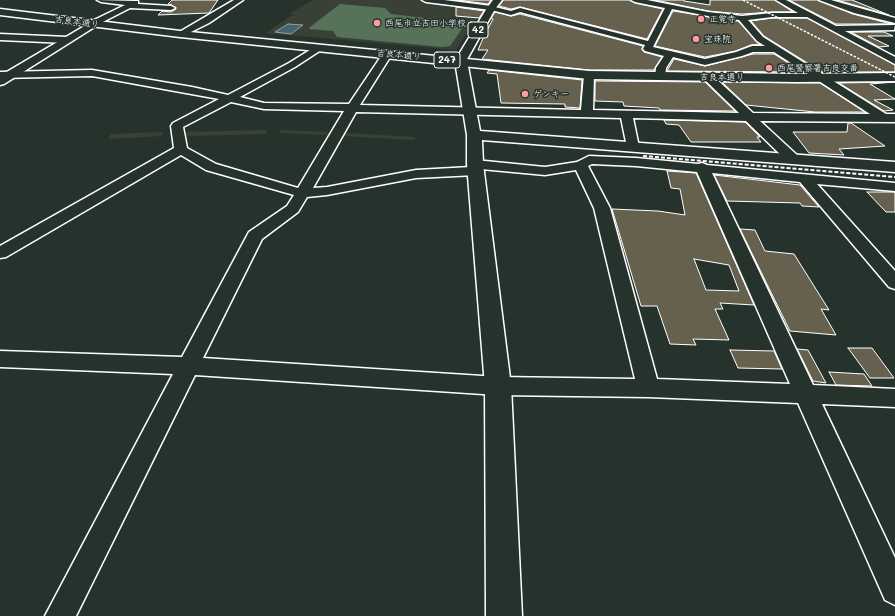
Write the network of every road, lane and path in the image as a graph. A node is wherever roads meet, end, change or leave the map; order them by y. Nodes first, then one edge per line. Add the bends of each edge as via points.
1 (101, 0) edge
2 (239, 0) edge
3 (426, 0) edge
4 (498, 0) edge
5 (635, 0) edge
6 (780, 0) edge
7 (823, 0) edge
8 (113, 1) edge
9 (128, 6) junction
10 (669, 7) junction
11 (171, 8) dead end
12 (490, 8) junction
13 (0, 12) edge
14 (807, 15) junction
15 (742, 18) junction
16 (895, 21) edge
17 (93, 24) junction
18 (895, 27) edge
19 (833, 29) junction
20 (180, 34) junction
21 (0, 37) edge
22 (67, 40) junction
23 (650, 44) junction
24 (318, 48) junction
25 (775, 48) junction
26 (871, 48) junction
27 (889, 48) dead end
28 (387, 54) junction
29 (670, 54) junction
30 (461, 61) junction
31 (895, 61) edge
32 (589, 75) junction
33 (3, 77) edge
34 (660, 77) junction
35 (708, 77) junction
36 (822, 78) junction
37 (892, 78) edge
38 (229, 99) junction
39 (352, 108) junction
40 (470, 110) junction
41 (586, 113) junction
42 (626, 114) junction
43 (747, 117) junction
44 (889, 118) edge
45 (895, 126) edge
46 (474, 135) junction
47 (633, 147) junction
48 (181, 150) junction
49 (793, 159) junction
50 (581, 166) junction
51 (895, 167) edge
52 (476, 168) junction
53 (702, 168) junction
54 (805, 179) junction
55 (895, 187) edge
56 (301, 193) junction
57 (0, 253) edge
58 (895, 283) edge
59 (0, 359) edge
60 (189, 366) junction
61 (498, 386) junction
62 (648, 388) junction
63 (805, 395) junction
64 (895, 398) edge
65 (895, 590) edge
66 (60, 616) edge
67 (504, 616) edge

1 - 8 street
2 - 20 street
3 - 12 street
4 - 12 main road, 42
5 - 10 street
6 - 14 street
7 - 16 street
8 - 9 street via 134,3
9 - 11 street
9 - 17 street
10 - 15 street
10 - 23 street
12 - 23 street via 511,13 520,10
12 - 30 main road, 42
13 - 17 main road, 吉良本通り / 247
14 - 15 street
14 - 19 street
15 - 25 street via 760,40
17 - 20 main road, 吉良本通り / 247
17 - 22 main road
18 - 19 street
19 - 26 street
20 - 24 main road, 吉良本通り / 247
21 - 22 street
22 - 33 main road
23 - 29 street via 648,49
24 - 28 main road, 吉良本通り / 247
24 - 38 street
25 - 29 street via 752,49 710,62
25 - 36 street
26 - 27 street
26 - 31 street
28 - 30 main road, 吉良本通り / 247
28 - 39 street
29 - 34 street via 661,68
30 - 32 main road, 吉良本通り / 247
30 - 40 main road
32 - 34 main road, 吉良本通り / 247
32 - 41 street
33 - 38 street via 92,73
34 - 35 main road, 吉良本通り / 247
35 - 36 main road, 吉良本通り / 247
35 - 43 street
36 - 37 main road, 吉良本通り / 247
36 - 44 street
38 - 39 street via 264,106
38 - 48 street via 177,126
39 - 40 street
39 - 56 street
40 - 41 street
40 - 46 main road
41 - 42 street
42 - 43 street
42 - 47 street
43 - 44 street
43 - 49 street
44 - 45 street
46 - 47 main road
46 - 52 main road
47 - 49 main road
48 - 56 street via 211,167
48 - 57 street
49 - 51 main road
50 - 52 street via 545,171
50 - 53 street via 589,160
50 - 62 street via 602,208
52 - 56 street via 416,174 327,191
52 - 61 main road
53 - 54 street
53 - 63 street
54 - 55 street
54 - 58 street
56 - 60 street via 293,209 255,236
59 - 60 street
60 - 61 street
60 - 66 street
61 - 62 street
61 - 67 main road
62 - 63 street
63 - 64 street
63 - 65 street

